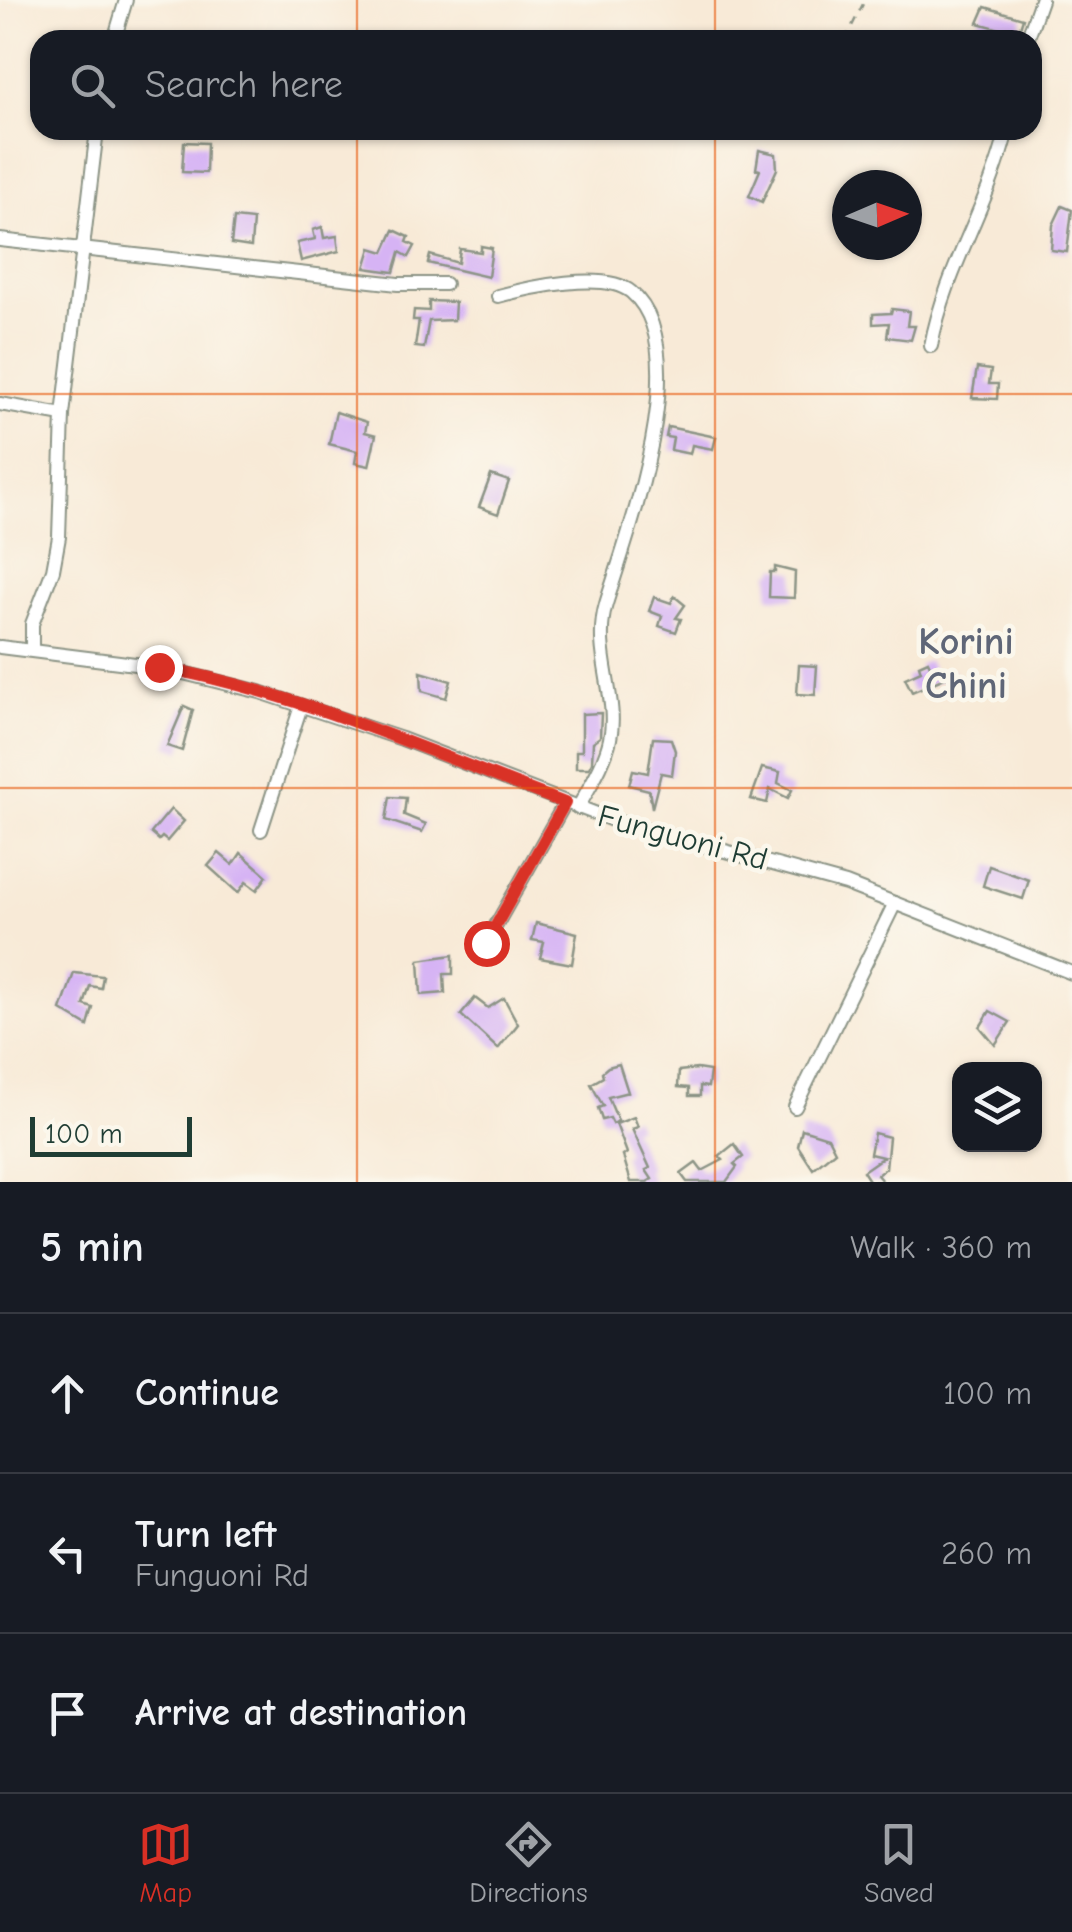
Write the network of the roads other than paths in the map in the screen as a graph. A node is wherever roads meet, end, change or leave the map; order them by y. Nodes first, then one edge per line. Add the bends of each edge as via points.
1 (126, 0) edge
2 (1041, 0) edge
3 (117, 30) edge
4 (1031, 30) edge
5 (96, 140) edge
6 (1003, 140) edge
7 (0, 240) edge
8 (85, 251) junction
9 (445, 284) dead end
10 (498, 296) dead end
11 (930, 346) dead end
12 (0, 404) edge
13 (63, 416) junction
14 (0, 647) edge
15 (32, 650) junction
16 (301, 706) junction
17 (572, 806) junction
18 (261, 830) dead end
19 (896, 902) junction
20 (486, 943) dead end
21 (1072, 974) edge
22 (796, 1107) dead end

1 - 3 street
2 - 4 street
5 - 8 street
6 - 11 street
7 - 8 street
8 - 9 street
8 - 13 street
10 - 17 street via 548,284 617,286 630,290 653,330 657,426 605,606 602,670 611,738
12 - 13 street
13 - 15 street via 59,538 32,624
14 - 15 street, Funguoni Rd
15 - 16 street, Funguoni Rd via 206,676
16 - 17 street, Funguoni Rd
16 - 18 street
17 - 19 street, Funguoni Rd
17 - 20 street
19 - 21 street, Funguoni Rd
19 - 22 street

